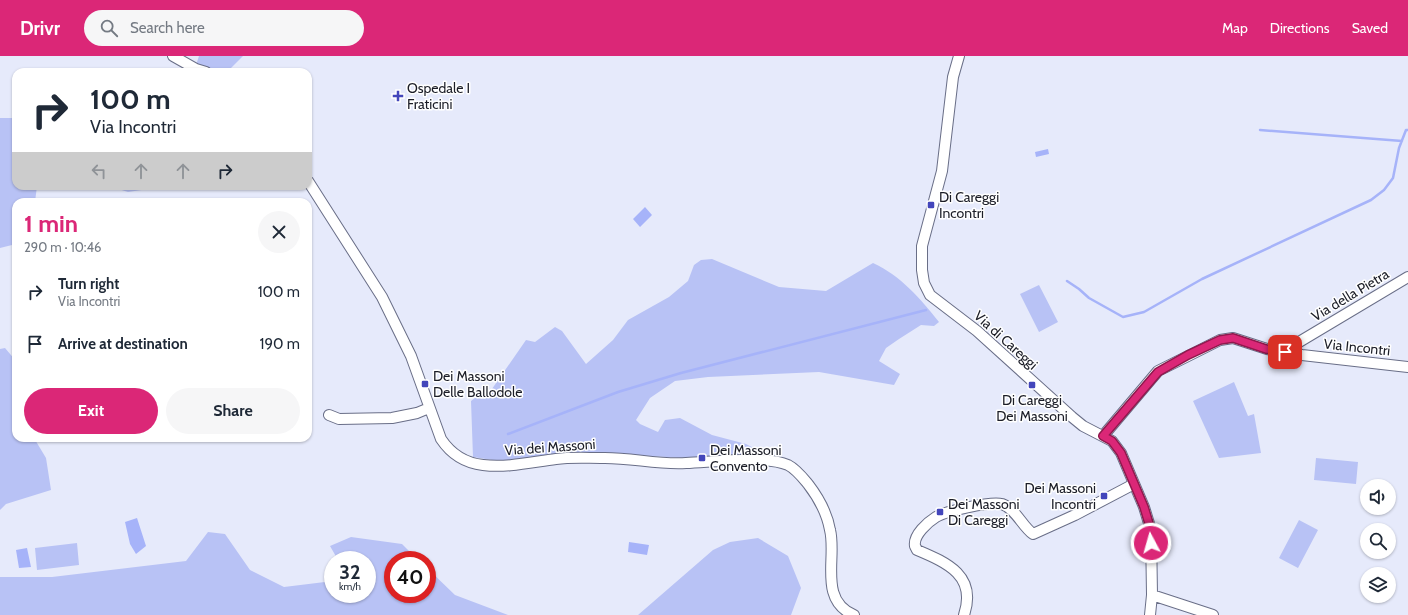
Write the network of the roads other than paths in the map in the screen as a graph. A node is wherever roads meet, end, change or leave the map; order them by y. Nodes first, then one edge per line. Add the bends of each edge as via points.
1 (173, 56) edge
2 (959, 56) edge
3 (194, 68) edge
4 (312, 187) edge
5 (1408, 277) edge
6 (1288, 352) junction
7 (1408, 367) edge
8 (429, 408) junction
9 (329, 414) dead end
10 (1103, 436) junction
11 (1134, 484) junction
12 (1152, 595) junction
13 (854, 615) edge
14 (964, 615) edge
15 (1150, 615) edge
16 (1213, 615) edge

1 - 3 street
2 - 10 street, Via di Careggi via 953,77 942,171 922,246 924,283 930,295 977,331 1072,418
4 - 8 street, Via dei Massoni via 382,297 411,356
5 - 6 street, Via della Pietra via 1289,348
6 - 7 street, Via Incontri
6 - 10 street, Via Incontri via 1266,349 1233,338 1220,340 1158,372
8 - 9 street via 392,418 338,419
8 - 13 street, Via dei Massoni via 441,439 449,451 483,465 521,464 558,459 615,458 681,464 764,461 789,466 809,486 824,511 831,532 832,587 841,605
10 - 11 street, Via di Careggi via 1112,441 1121,453
11 - 12 street, Via di Careggi via 1151,530
11 - 14 street via 1033,534 1007,506 1000,503 936,517 916,537 914,546 959,574 969,592
12 - 15 street, Via di Careggi
12 - 16 street

